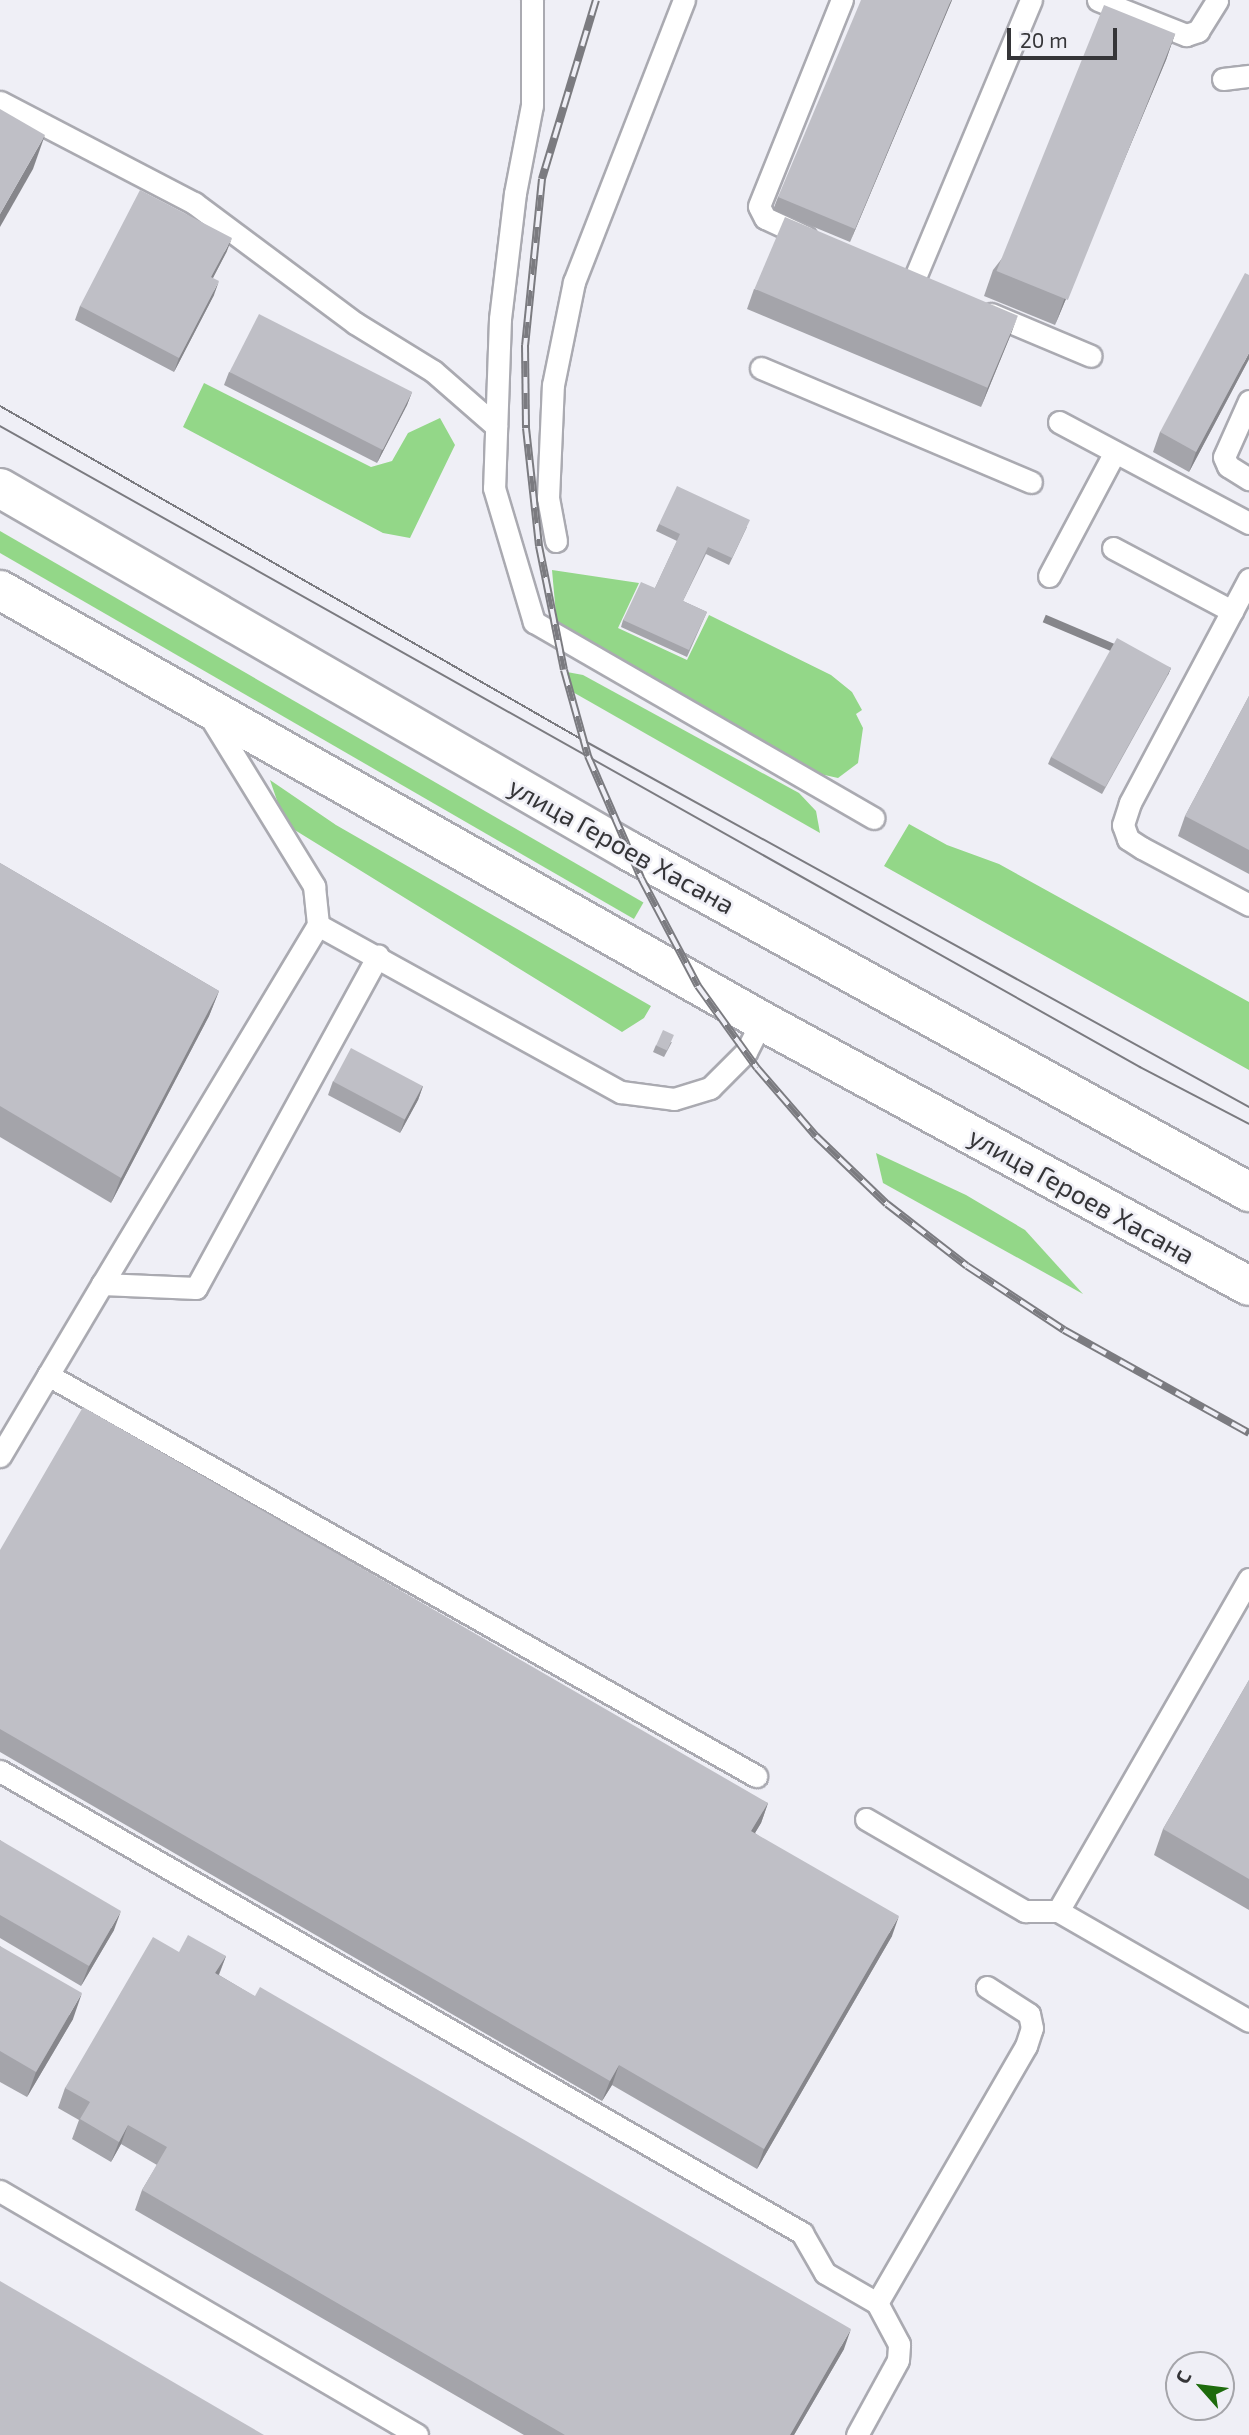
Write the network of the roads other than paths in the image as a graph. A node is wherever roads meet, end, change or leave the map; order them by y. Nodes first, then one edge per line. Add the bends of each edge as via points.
1 (532, 0) edge
2 (684, 0) edge
3 (842, 0) edge
4 (1031, 0) edge
5 (1098, 0) edge
6 (1217, 0) edge
7 (1249, 76) edge
8 (1223, 79) dead end
9 (0, 102) edge
10 (825, 245) edge
11 (888, 271) edge
12 (913, 282) junction
13 (939, 292) edge
14 (977, 309) edge
15 (1091, 356) dead end
16 (761, 368) dead end
17 (1249, 401) edge
18 (1059, 422) dead end
19 (496, 426) junction
20 (1115, 452) junction
21 (1249, 479) edge
22 (1031, 482) dead end
23 (0, 488) edge
24 (1249, 523) edge
25 (556, 541) dead end
26 (1113, 548) dead end
27 (1049, 576) dead end
28 (1249, 579) edge
29 (0, 590) edge
30 (1232, 611) junction
31 (201, 701) junction
32 (874, 818) dead end
33 (1249, 905) edge
34 (318, 925) junction
35 (378, 956) junction
36 (762, 1021) junction
37 (1249, 1192) edge
38 (102, 1284) junction
39 (1249, 1286) edge
40 (48, 1376) junction
41 (0, 1456) edge
42 (1249, 1579) edge
43 (0, 1771) edge
44 (756, 1776) dead end
45 (866, 1819) dead end
46 (1058, 1911) junction
47 (987, 1987) dead end
48 (1249, 2021) edge
49 (0, 2191) edge
50 (877, 2303) junction
51 (417, 2435) edge
52 (857, 2435) edge

1 - 19 lane via 532,105 515,193 500,318
2 - 25 lane via 574,282 553,385 548,498
3 - 10 lane via 759,206 776,224
4 - 12 lane
5 - 6 lane via 1186,35 1198,31
7 - 8 lane
9 - 19 lane via 194,203 355,323 433,371
11 - 12 lane
12 - 13 lane
14 - 15 lane
16 - 22 lane
17 - 21 lane via 1224,457 1228,466
18 - 20 lane
19 - 32 lane via 494,488 534,622
20 - 24 lane
20 - 27 lane
23 - 37 main road, улица Героев Хасана via 629,851
26 - 30 lane
28 - 30 lane
29 - 31 main road, улица Героев Хасана
30 - 33 lane via 1130,803 1123,825 1128,839 1142,848
31 - 34 lane via 314,886
31 - 36 main road, улица Героев Хасана
34 - 35 lane
34 - 38 lane
35 - 36 lane via 621,1092 674,1098 709,1088 746,1052
35 - 38 lane via 196,1288
36 - 39 main road, улица Героев Хасана
38 - 40 lane
40 - 41 lane
40 - 44 lane
42 - 46 lane
43 - 50 lane via 802,2233 825,2273
45 - 46 lane via 1026,1911
46 - 48 lane
47 - 50 lane via 1029,2014 1032,2028 1026,2046
49 - 51 lane
50 - 52 lane via 899,2344 898,2360

